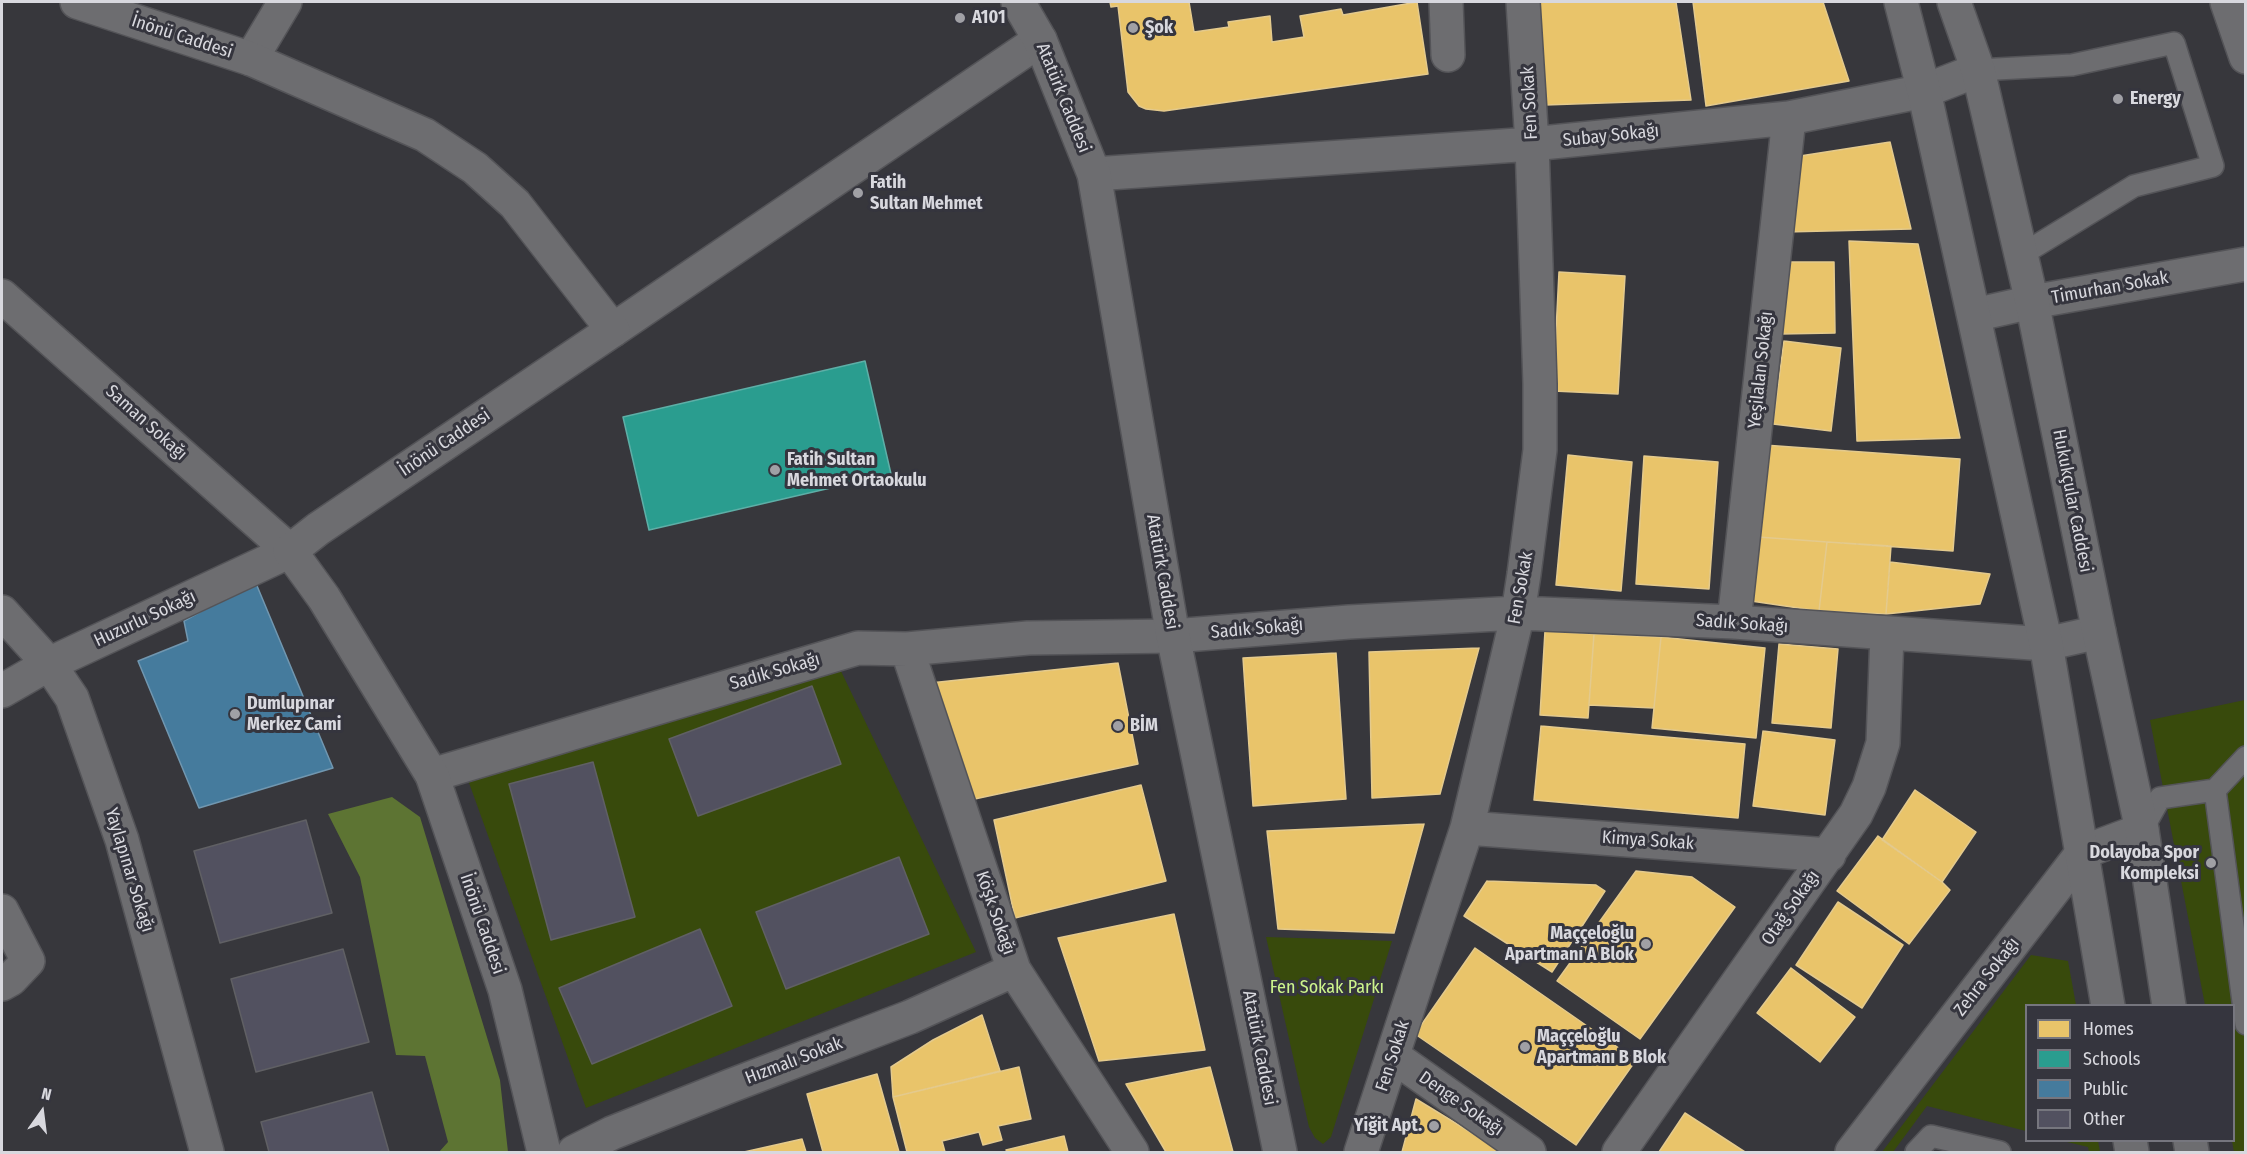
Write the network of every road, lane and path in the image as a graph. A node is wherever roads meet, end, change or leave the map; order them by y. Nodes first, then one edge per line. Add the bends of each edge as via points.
1 (77, 2) edge
2 (285, 2) edge
3 (1018, 2) edge
4 (1446, 2) edge
5 (1523, 2) edge
6 (1901, 2) edge
7 (1954, 2) edge
8 (2227, 2) edge
9 (1040, 40) junction
10 (1448, 55) dead end
11 (2246, 57) edge
12 (251, 59) junction
13 (1978, 70) junction
14 (1924, 90) junction
15 (1789, 118) junction
16 (1532, 144) junction
17 (1094, 174) junction
18 (2021, 255) junction
19 (2246, 264) edge
20 (2, 296) edge
21 (2032, 302) junction
22 (1974, 315) junction
23 (613, 330) junction
24 (290, 551) junction
25 (2, 612) edge
26 (1518, 613) junction
27 (1734, 622) junction
28 (2098, 632) junction
29 (1887, 634) junction
30 (1173, 636) junction
31 (2046, 644) junction
32 (907, 649) junction
33 (49, 664) junction
34 (2, 691) edge
35 (2246, 757) edge
36 (432, 775) junction
37 (2215, 790) junction
38 (1467, 828) junction
39 (2142, 830) junction
40 (2083, 852) junction
41 (1829, 855) junction
42 (2, 911) edge
43 (1014, 970) junction
44 (2, 984) edge
45 (2108, 1004) edge
46 (2169, 1004) edge
47 (2246, 1024) edge
48 (1393, 1056) junction
49 (207, 1152) edge
50 (544, 1152) edge
51 (574, 1152) edge
52 (1132, 1152) edge
53 (1280, 1152) edge
54 (1361, 1152) edge
55 (1529, 1152) edge
56 (1618, 1152) edge
57 (1852, 1152) edge
58 (1916, 1152) edge
59 (2000, 1152) edge

1 - 12 street, İnönü Caddesi
2 - 12 street
3 - 9 street, Atatürk Caddesi
4 - 10 street
5 - 16 street, Fen Sokak
6 - 14 street
7 - 13 street, Hukukçular Caddesi
8 - 11 street
9 - 17 street, Atatürk Caddesi
9 - 23 street
12 - 23 street, İnönü Caddesi via 425,135 475,168 515,204
13 - 14 street, Subay Sokağı
13 - 18 street, Hukukçular Caddesi
13 - 18 lane via 2072,65 2174,43 2213,166 2134,186
14 - 15 street, Subay Sokağı
14 - 22 street
15 - 16 street, Subay Sokağı
15 - 27 street, Yeşilalan Sokağı
16 - 17 street, Subay Sokağı
16 - 26 street, Fen Sokak via 1540,450
17 - 30 street, Atatürk Caddesi
18 - 21 street, Hukukçular Caddesi
19 - 21 street, Timurhan Sokak
20 - 24 street, Saman Sokağı
21 - 22 street, Timurhan Sokak
21 - 28 street, Hukukçular Caddesi
22 - 31 street
23 - 24 street, İnönü Caddesi
24 - 33 street, Huzurlu Sokağı
24 - 36 street, İnönü Caddesi via 324,598
25 - 33 street, Yaylapınar Sokağı
26 - 27 street, Sadık Sokağı
26 - 30 street, Sadık Sokağı
26 - 38 street, Fen Sokak
27 - 29 street, Sadık Sokağı
28 - 31 street, Sadık Sokağı
28 - 39 street, Hukukçular Caddesi
29 - 31 street, Sadık Sokağı
29 - 41 street, Otağ Sokağı via 1882,743 1856,814
30 - 32 street, Sadık Sokağı via 1028,638
30 - 53 street, Atatürk Caddesi
31 - 40 street
32 - 36 street, Sadık Sokağı via 858,648
32 - 43 street, Köşk Sokağı
33 - 34 street, Huzurlu Sokağı
33 - 49 street, Yaylapınar Sokağı via 72,698 122,840
35 - 37 lane
36 - 50 street, İnönü Caddesi via 505,990
37 - 39 lane via 2160,798
37 - 47 lane
38 - 41 street, Kimya Sokak
38 - 48 street, Fen Sokak
39 - 40 street
39 - 46 street, Hukukçular Caddesi
40 - 45 street
40 - 57 street, Zehra Sokağı
41 - 56 street, Otağ Sokağı
42 - 44 street via 28,961
43 - 51 street, Hızmalı Sokak via 910,1017 612,1133
43 - 52 street, Köşk Sokağı
48 - 54 street, Fen Sokak
48 - 55 street, Denge Sokağı
58 - 59 lane via 1931,1136

